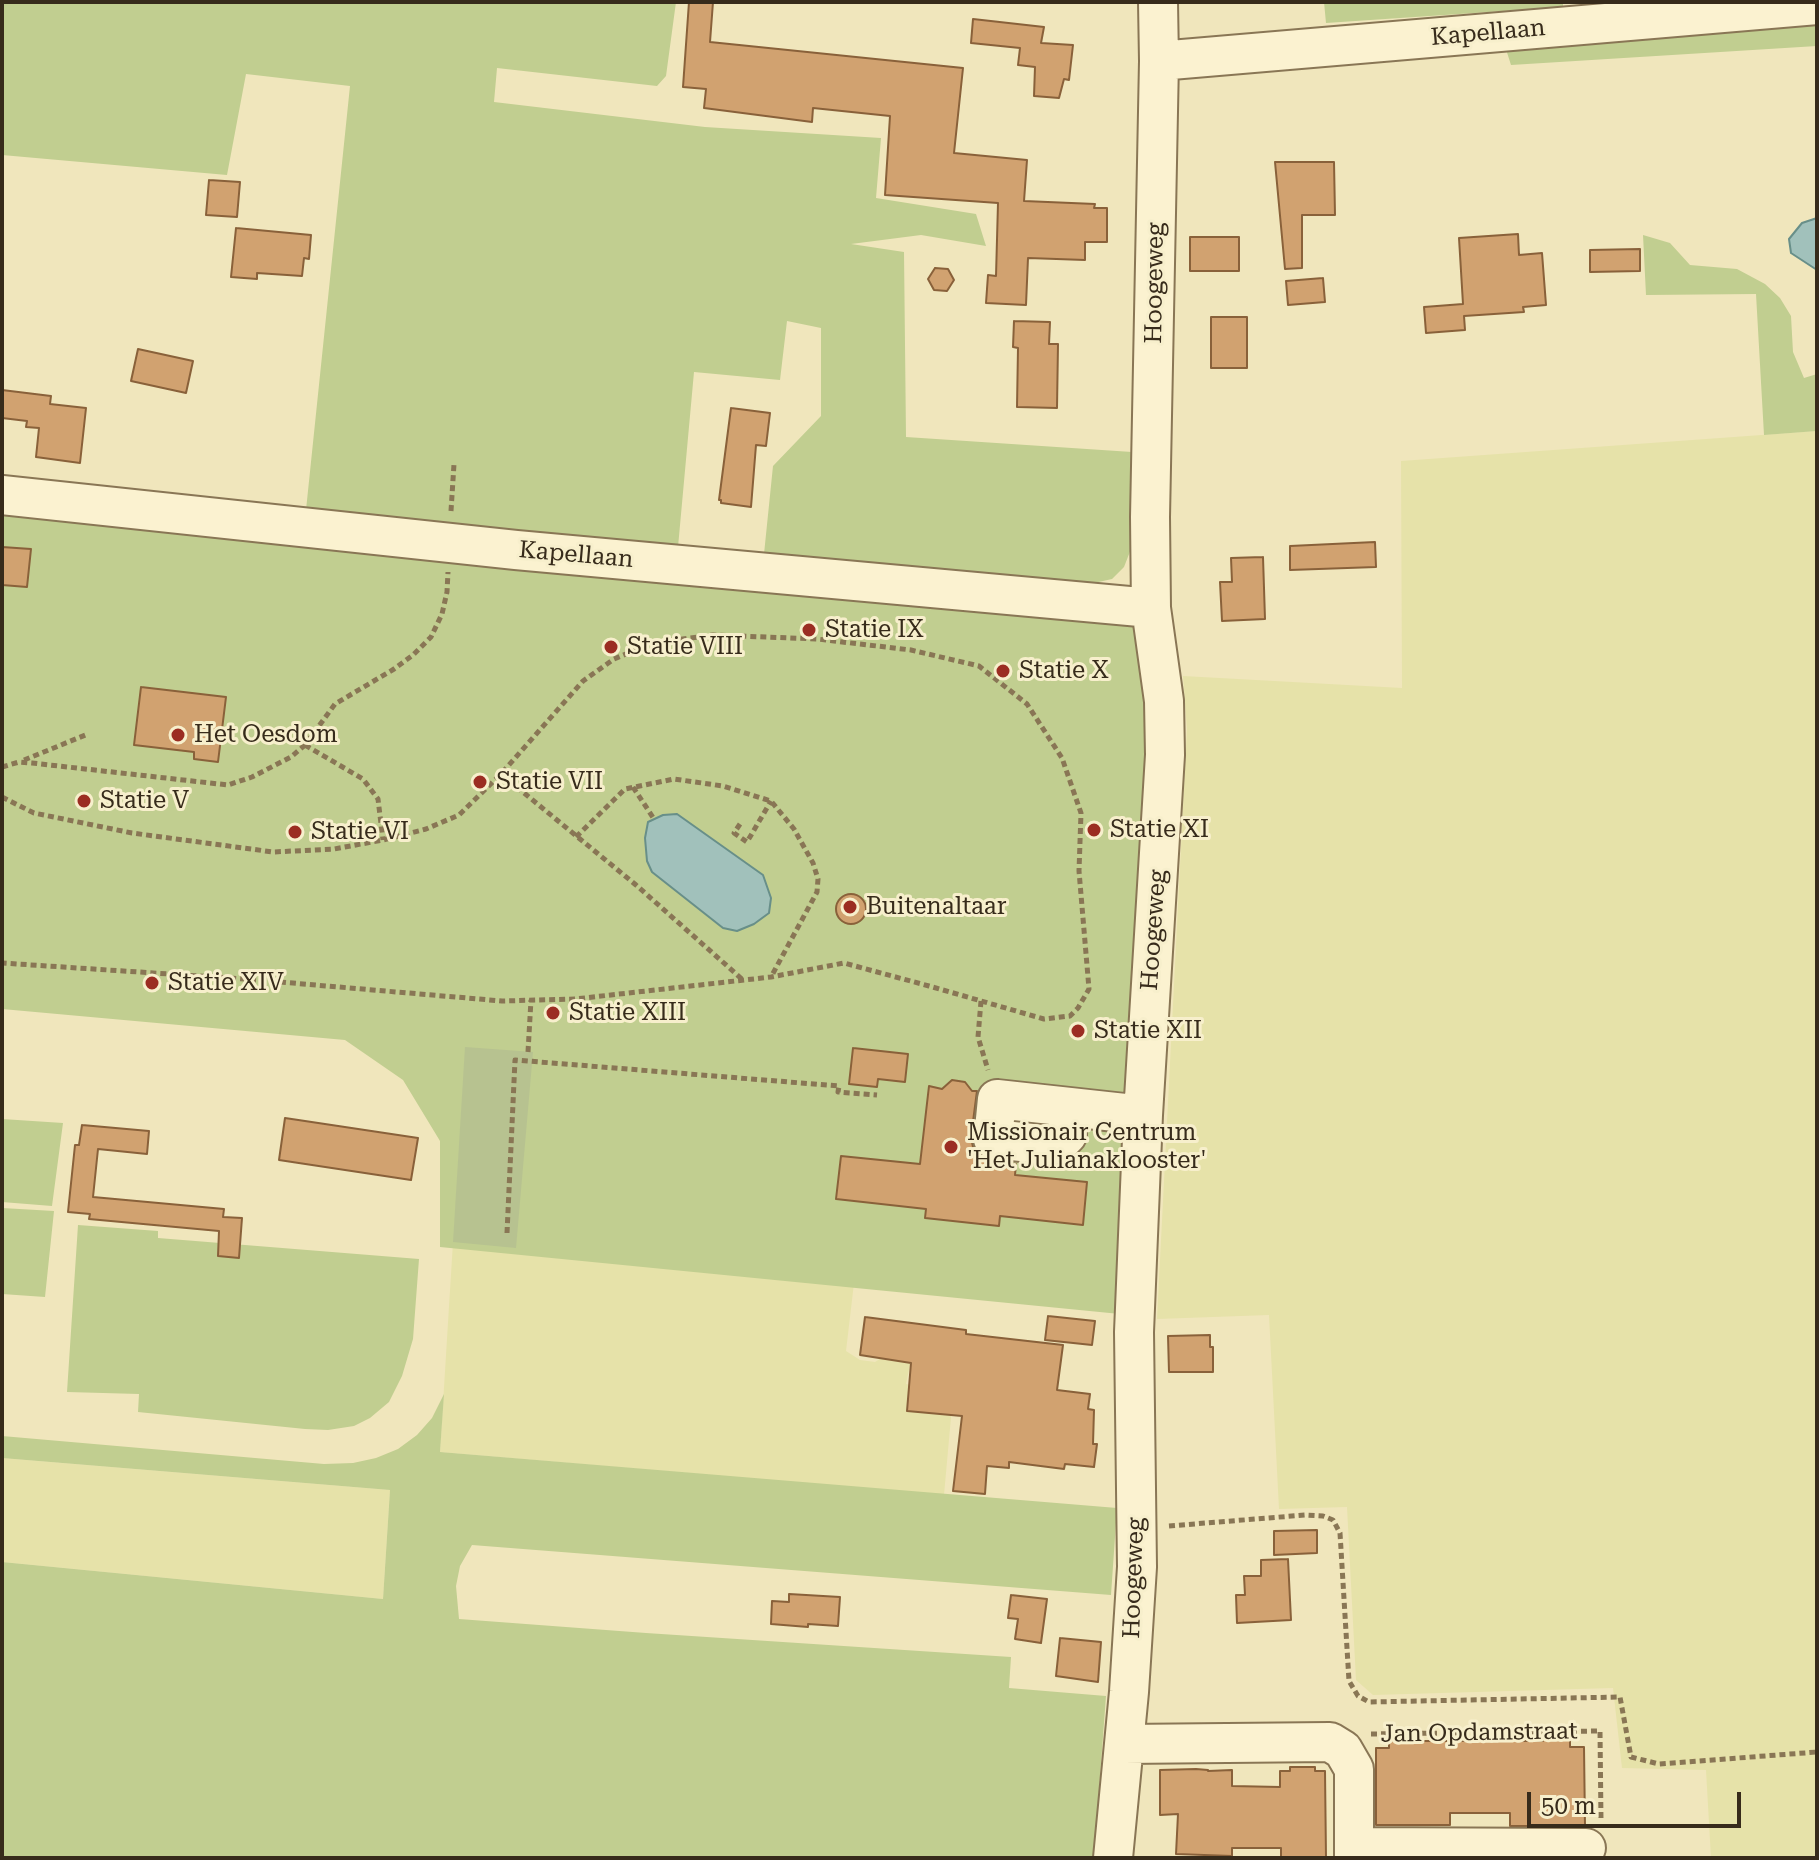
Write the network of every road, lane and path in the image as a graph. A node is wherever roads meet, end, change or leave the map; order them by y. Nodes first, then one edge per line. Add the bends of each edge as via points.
1 (1158, 2) edge
2 (1817, 5) edge
3 (1159, 61) junction
4 (454, 464) dead end
5 (2, 495) edge
6 (450, 531) junction
7 (1151, 608) junction
8 (88, 734) dead end
9 (305, 745) junction
10 (19, 762) junction
11 (2, 767) edge
12 (501, 774) junction
13 (633, 787) junction
14 (2, 797) edge
15 (771, 801) junction
16 (654, 819) dead end
17 (740, 824) dead end
18 (576, 837) junction
19 (383, 840) junction
20 (2, 963) edge
21 (771, 977) junction
22 (743, 980) junction
23 (531, 1000) junction
24 (981, 1001) junction
25 (528, 1052) dead end
26 (877, 1095) dead end
27 (997, 1099) joint
28 (1143, 1115) junction
29 (507, 1233) dead end
30 (1136, 1529) junction
31 (1124, 1744) junction
32 (1343, 1750) junction
33 (1817, 1752) edge
34 (1594, 1841) joint
35 (1354, 1852) edge
36 (1113, 1858) edge

1 - 3 street, Hoogeweg
2 - 3 street, Kapellaan
3 - 7 street, Hoogeweg
4 - 6 path
5 - 6 street, Kapellaan
6 - 7 street, Kapellaan
6 - 9 path via 447,592 431,637 394,669 335,704
7 - 28 street, Hoogeweg via 1164,701 1165,755
8 - 10 path
9 - 10 path via 291,757 228,785
9 - 19 path via 363,779 378,799
10 - 11 path
12 - 18 path
12 - 19 path via 459,815
12 - 24 path via 583,681 614,659 652,643 713,635 817,639 911,650 979,666 1027,704 1062,758 1081,813 1079,871 1089,989 1070,1016 1057,1019
13 - 15 path via 674,779 723,786
13 - 16 path
13 - 18 path
14 - 19 path via 34,813 132,833 273,852
15 - 17 path via 747,842 734,833
15 - 21 path via 794,829 818,879 817,892
18 - 22 path
20 - 23 path
21 - 22 path
21 - 24 path via 844,963
22 - 23 path
23 - 25 path
24 - 27 path via 978,1037
26 - 29 path via 838,1092 839,1086 515,1060
27 - 28 street
28 - 30 street, Hoogeweg via 1134,1332
30 - 31 street, Hoogeweg
30 - 33 path via 1305,1515 1333,1520 1340,1533 1349,1681 1369,1702 1620,1697 1631,1757 1659,1764
31 - 32 street via 1330,1742
31 - 36 street, Hoogeweg
32 - 34 path, Jan Opdamstraat via 1370,1734 1600,1731
32 - 35 street via 1354,1769
34 - 35 street

